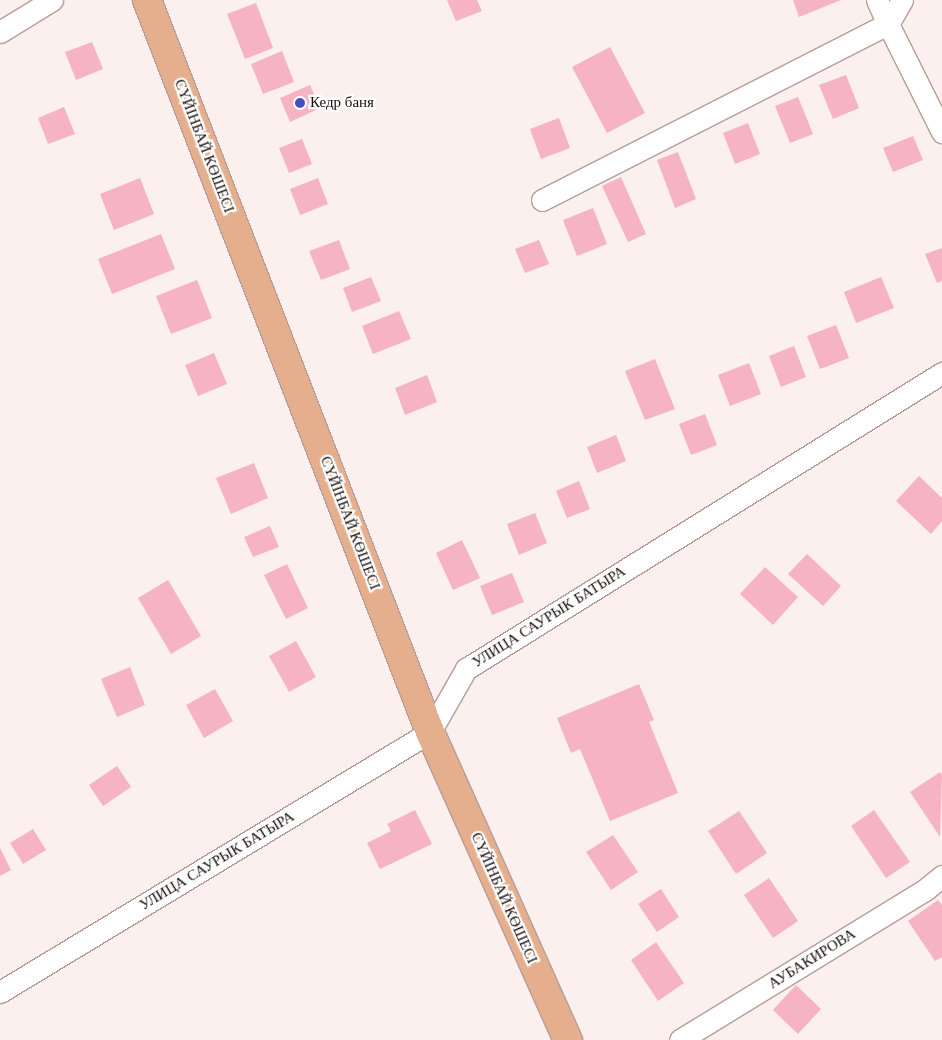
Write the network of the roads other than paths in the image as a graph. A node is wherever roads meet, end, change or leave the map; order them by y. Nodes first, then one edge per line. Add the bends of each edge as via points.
1 (52, 0) edge
2 (147, 0) edge
3 (877, 0) edge
4 (902, 0) edge
5 (888, 24) junction
6 (0, 32) edge
7 (942, 132) edge
8 (542, 200) dead end
9 (942, 373) edge
10 (430, 732) junction
11 (942, 876) edge
12 (0, 992) edge
13 (568, 1040) edge
14 (680, 1040) edge

1 - 6 street
2 - 10 main road, СҮЙІНБАЙ КӨШЕСІ
3 - 5 street
4 - 5 street
5 - 7 street
5 - 8 street
9 - 10 street, УЛИЦА САУРЫК БАТЫРА via 466,669
10 - 12 street, УЛИЦА САУРЫК БАТЫРА
10 - 13 main road, СҮЙІНБАЙ КӨШЕСІ
11 - 14 street, АУБАКИРОВА via 926,889

